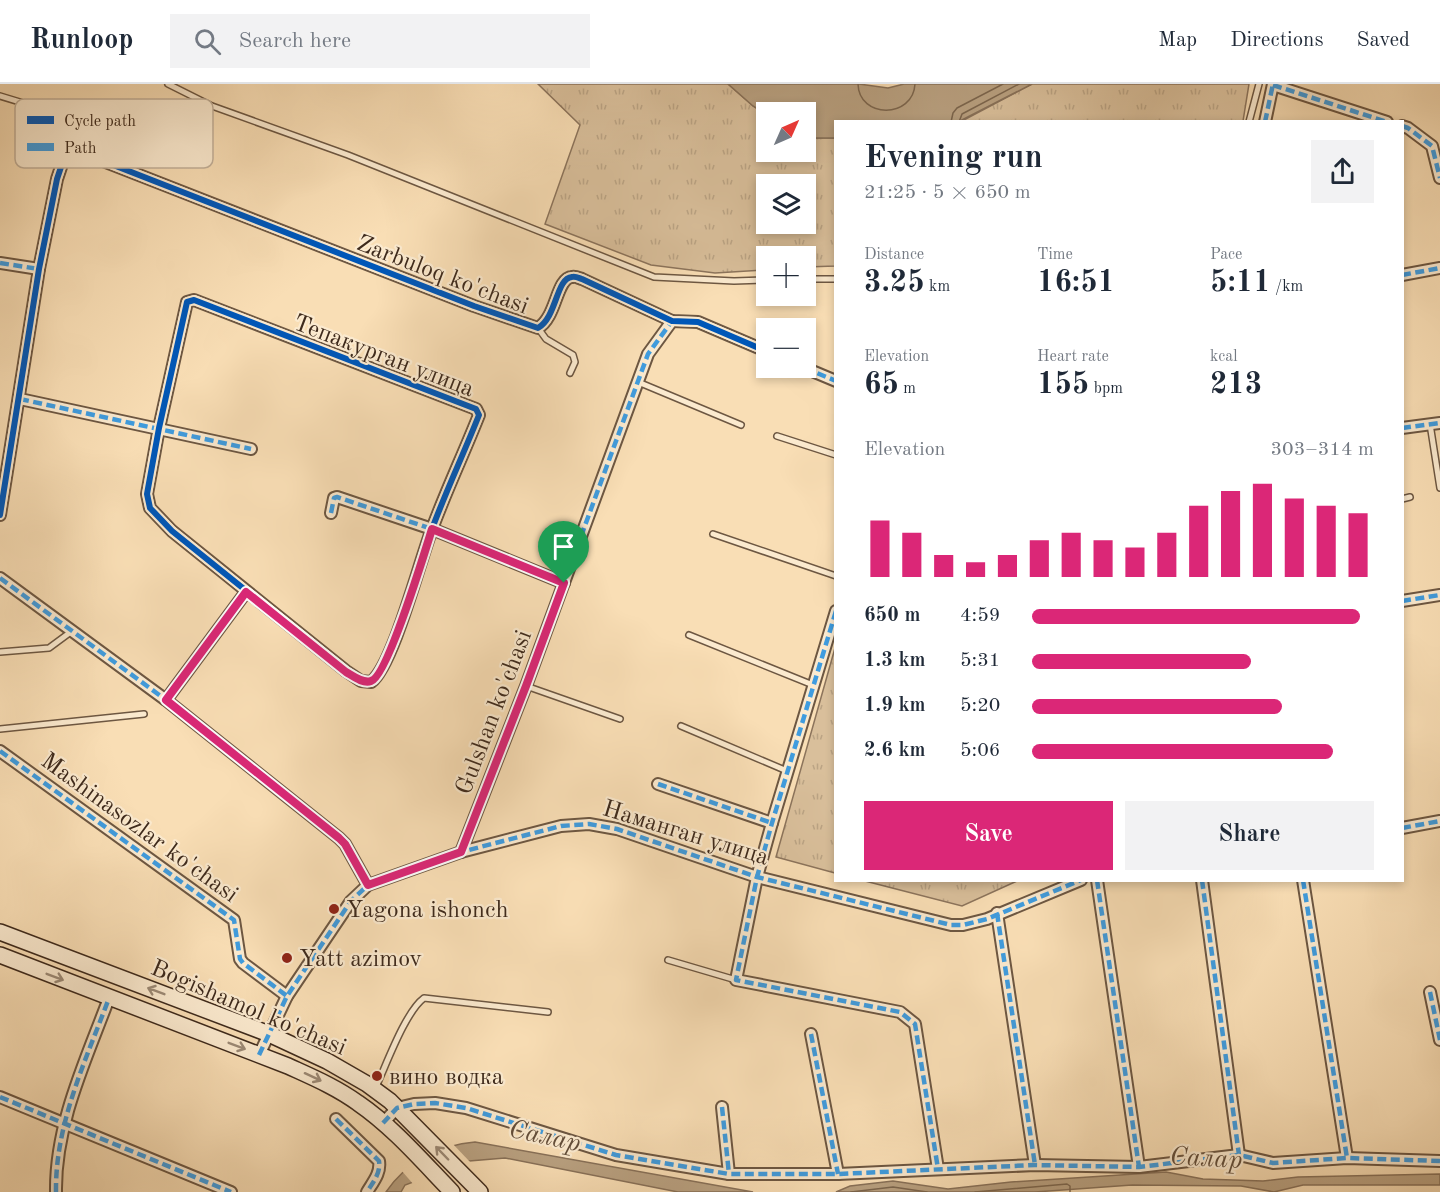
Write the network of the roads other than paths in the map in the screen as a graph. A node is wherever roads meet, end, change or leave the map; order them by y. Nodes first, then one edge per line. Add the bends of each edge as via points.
1 (168, 84) edge
2 (1259, 84) edge
3 (1273, 85) edge
4 (0, 96) edge
5 (198, 99) edge
6 (15, 101) edge
7 (213, 106) edge
8 (1250, 120) edge
9 (1265, 120) edge
10 (1381, 120) edge
11 (1404, 127) edge
12 (61, 168) edge
13 (121, 168) edge
14 (1440, 178) edge
15 (0, 263) edge
16 (1440, 268) edge
17 (39, 269) junction
18 (1404, 275) edge
19 (816, 279) edge
20 (834, 279) edge
21 (756, 280) edge
22 (672, 321) junction
23 (538, 328) junction
24 (756, 347) edge
25 (570, 373) dead end
26 (816, 373) edge
27 (834, 380) edge
28 (638, 382) junction
29 (20, 399) junction
30 (741, 424) dead end
31 (1435, 424) edge
32 (159, 428) junction
33 (1404, 428) edge
34 (777, 436) dead end
35 (251, 449) dead end
36 (834, 454) edge
37 (1440, 488) edge
38 (1410, 498) dead end
39 (1404, 499) edge
40 (331, 513) dead end
41 (0, 514) edge
42 (432, 529) junction
43 (713, 534) dead end
44 (834, 575) edge
45 (0, 578) edge
46 (564, 583) junction
47 (246, 592) junction
48 (1440, 595) edge
49 (1404, 602) edge
50 (834, 617) edge
51 (72, 631) junction
52 (689, 635) dead end
53 (0, 652) edge
54 (813, 685) junction
55 (526, 686) junction
56 (166, 700) junction
57 (144, 714) dead end
58 (620, 719) dead end
59 (681, 726) dead end
60 (0, 729) edge
61 (0, 751) edge
62 (788, 771) junction
63 (658, 784) dead end
64 (1440, 822) edge
65 (772, 823) junction
66 (1404, 828) edge
67 (461, 852) junction
68 (757, 877) junction
69 (1076, 882) edge
70 (1097, 882) edge
71 (1202, 882) edge
72 (1303, 882) edge
73 (368, 885) junction
74 (997, 914) junction
75 (0, 932) edge
76 (0, 955) edge
77 (668, 960) dead end
78 (736, 980) junction
79 (1430, 992) dead end
80 (287, 996) junction
81 (109, 998) junction
82 (548, 1012) dead end
83 (269, 1034) junction
84 (811, 1034) dead end
85 (1440, 1040) edge
86 (259, 1055) junction
87 (375, 1090) junction
88 (0, 1097) edge
89 (722, 1107) dead end
90 (397, 1108) junction
91 (336, 1119) dead end
92 (64, 1122) junction
93 (383, 1123) junction
94 (1239, 1155) junction
95 (1347, 1158) junction
96 (1440, 1161) edge
97 (1035, 1165) junction
98 (1139, 1167) junction
99 (938, 1169) junction
100 (729, 1174) junction
101 (838, 1174) junction
102 (56, 1192) edge
103 (231, 1192) edge
104 (367, 1192) edge
105 (452, 1192) edge
106 (480, 1192) edge

1 - 5 lane
2 - 8 lane
3 - 9 street
3 - 10 street
4 - 6 lane
7 - 21 lane via 348,155 654,277
11 - 14 street via 1432,146
12 - 17 street, Zarbuloq ko'chasi
13 - 23 street, Zarbuloq ko'chasi
15 - 17 street
16 - 18 street
17 - 29 street
19 - 20 lane
22 - 23 street, Zarbuloq ko'chasi via 572,277 561,285 551,315
22 - 24 street, Zarbuloq ko'chasi via 698,322
22 - 28 street, Gulshan ko'chasi via 648,354
23 - 25 lane via 546,339 573,355 575,362
26 - 27 street
28 - 30 lane
28 - 46 street, Gulshan ko'chasi
29 - 32 street
29 - 41 street
31 - 33 street
31 - 37 lane
32 - 35 street
32 - 42 street, Тепакурган улица via 187,302 194,300 476,409 479,415
32 - 47 street, Тепакурган улица via 147,494 150,508
34 - 36 lane
38 - 39 lane
40 - 42 street via 337,497
42 - 46 street
42 - 47 street, Тепакурган улица via 394,641 371,682 346,672
43 - 44 lane
45 - 51 street
46 - 55 street, Gulshan ko'chasi
47 - 56 street
48 - 49 street
50 - 54 street
51 - 53 lane via 49,648
51 - 56 street
52 - 54 lane
54 - 62 street
55 - 58 lane
55 - 67 street, Gulshan ko'chasi
56 - 73 street via 339,838
57 - 60 lane
59 - 62 lane
61 - 80 street, Mashinasozlar ko'chasi via 234,920 240,959
62 - 65 street
63 - 65 street
64 - 66 street
65 - 68 street
67 - 68 street, Наманган улица via 561,826 589,824 617,829
67 - 73 street, Наманган улица
68 - 74 street, Наманган улица via 951,925
68 - 78 street
69 - 74 street, Наманган улица
70 - 98 street
71 - 94 street
72 - 95 street
73 - 80 street, Наманган улица via 351,901
74 - 97 street
83 -> 75 main road, Bogishamol ko'chasi
76 -> 81 main road, Bogishamol ko'chasi
77 - 78 lane
78 - 99 street via 900,1012 915,1024
79 - 85 street
80 - 83 street, Наманган улица
81 -> 86 main road, Bogishamol ko'chasi
81 - 92 street
82 - 87 lane via 424,998 403,1028
83 - 86 street, Наманган улица
83 - 87 main road, Bogishamol ko'chasi via 327,1061
84 - 101 street
86 -> 93 main road, Bogishamol ko'chasi via 330,1085
87 - 90 main road, Bogishamol ko'chasi
88 - 92 street
89 - 100 street
90 - 93 street
90 - 100 street via 435,1103 466,1108 616,1155
106 -> 90 main road, Bogishamol ko'chasi
91 - 104 street via 379,1161 380,1167
92 - 102 street
92 - 103 street
93 - 105 main road, Bogishamol ko'chasi
94 - 95 street via 1273,1162
94 - 98 street
95 - 96 street
97 - 98 street
97 - 99 street
99 - 101 street
100 - 101 street

